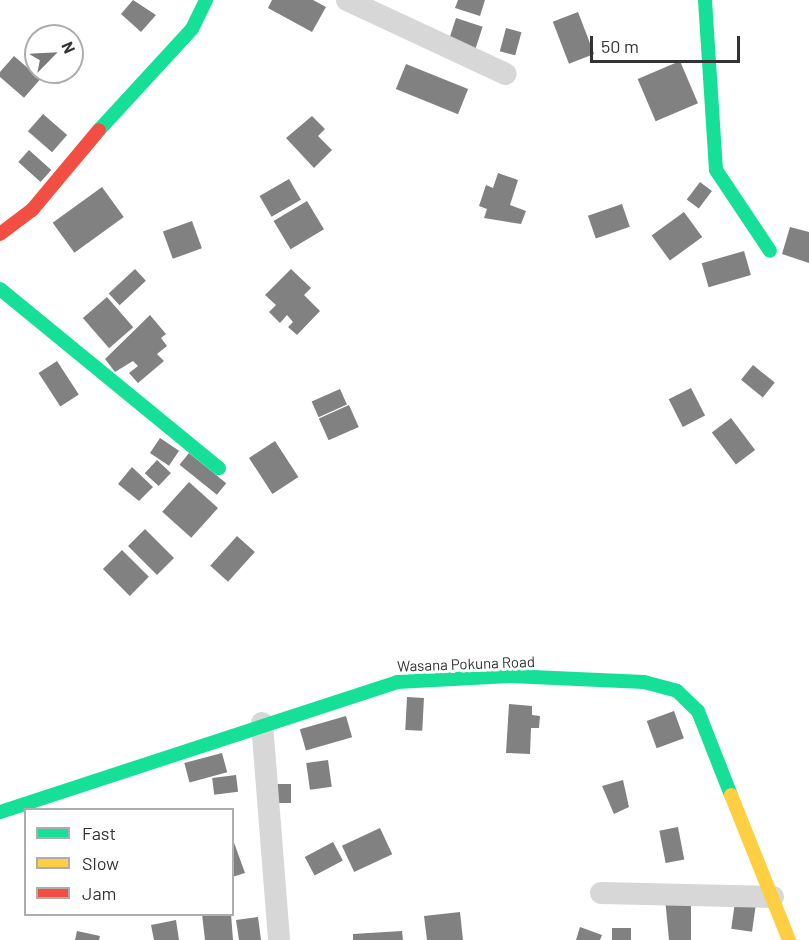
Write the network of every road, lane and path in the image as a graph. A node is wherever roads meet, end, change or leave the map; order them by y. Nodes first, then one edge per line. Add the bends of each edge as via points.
1 (206, 0) edge
2 (347, 0) edge
3 (705, 0) edge
4 (506, 74) dead end
5 (0, 234) edge
6 (770, 251) dead end
7 (0, 289) edge
8 (219, 468) dead end
9 (262, 723) junction
10 (0, 812) edge
11 (601, 893) dead end
12 (773, 897) junction
13 (279, 940) edge
14 (789, 940) edge

1 - 5 street via 192,29 130,93 32,210
2 - 4 street
3 - 6 street via 716,170
7 - 8 street
9 - 10 street, Wasana Pokuna Road
9 - 12 street, Wasana Pokuna Road via 397,682 510,676 644,682 677,691 698,711
9 - 13 street
11 - 12 street
12 - 14 street, Wasana Pokuna Road

